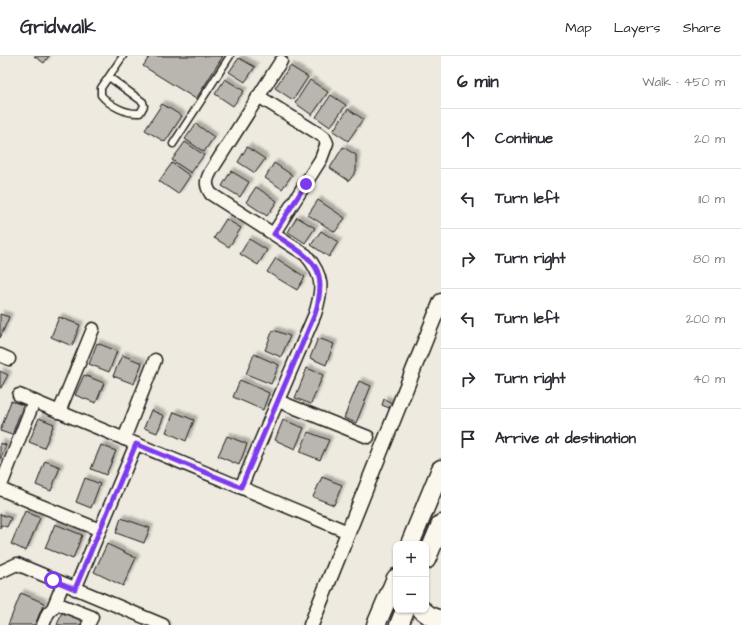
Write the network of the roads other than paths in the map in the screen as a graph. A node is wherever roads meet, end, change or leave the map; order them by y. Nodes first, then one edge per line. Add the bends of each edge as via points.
1 (123, 56) edge
2 (230, 56) edge
3 (281, 61) dead end
4 (109, 77) junction
5 (258, 96) junction
6 (174, 144) dead end
7 (274, 234) junction
8 (441, 301) edge
9 (93, 329) dead end
10 (155, 360) dead end
11 (19, 395) dead end
12 (34, 401) junction
13 (278, 401) junction
14 (60, 412) junction
15 (368, 437) dead end
16 (124, 439) junction
17 (136, 444) junction
18 (441, 469) edge
19 (241, 487) junction
20 (0, 488) edge
21 (441, 524) edge
22 (100, 530) junction
23 (348, 532) junction
24 (411, 541) edge
25 (429, 553) edge
26 (0, 572) edge
27 (63, 584) junction
28 (393, 585) edge
29 (75, 589) junction
30 (55, 606) junction
31 (405, 613) edge
32 (426, 613) edge
33 (441, 620) edge
34 (43, 625) edge
35 (51, 625) edge
36 (88, 625) edge
37 (163, 625) edge
38 (311, 625) edge
39 (376, 625) edge
40 (399, 625) edge

1 - 4 lane
2 - 6 lane
3 - 5 street
4 - 4 lane via 101,88 105,100 127,112 140,113 144,106 143,102
5 - 7 street via 210,171 206,187 211,194
5 - 7 street via 324,137 327,144 321,159
7 - 13 street via 306,255 316,267 321,286 321,296 315,314
8 - 23 street
9 - 14 street
10 - 16 street
11 - 12 street
12 - 14 street
12 - 20 street
13 - 15 street
13 - 19 street
14 - 16 street
16 - 17 street
17 - 19 street
17 - 22 street
18 - 24 main road
19 - 23 street
20 - 22 street
21 - 25 main road
22 - 29 street
23 - 38 street
26 - 27 street via 17,564
27 - 29 street
27 - 30 street
28 - 39 main road
29 - 37 street
30 - 34 street
30 - 35 street via 55,616
30 - 36 street via 92,617
31 - 40 main road
32 - 33 main road

